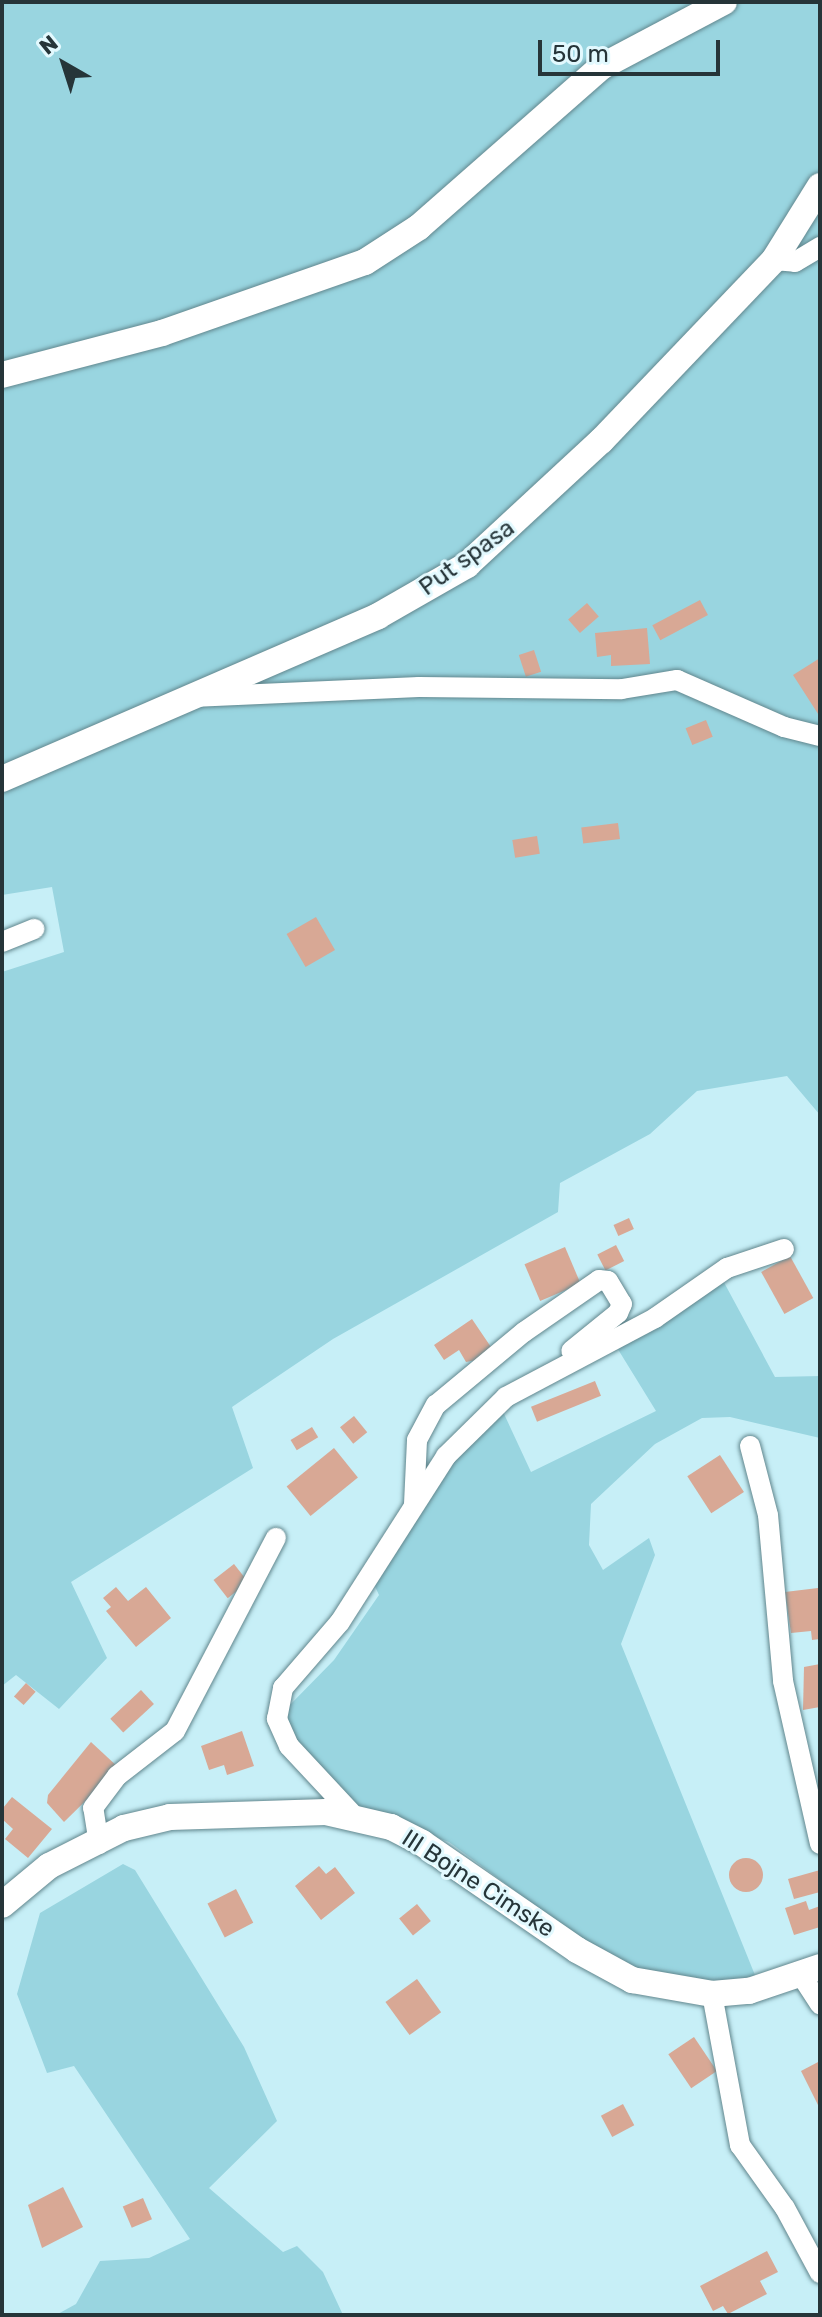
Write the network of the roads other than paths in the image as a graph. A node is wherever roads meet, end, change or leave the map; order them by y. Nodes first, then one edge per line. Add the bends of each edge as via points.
1 (724, 2) edge
2 (820, 186) edge
3 (820, 247) edge
4 (774, 260) junction
5 (2, 375) edge
6 (188, 697) junction
7 (820, 736) edge
8 (2, 779) edge
9 (35, 929) dead end
10 (2, 942) edge
11 (784, 1249) dead end
12 (544, 1375) junction
13 (750, 1446) dead end
14 (414, 1504) junction
15 (276, 1538) dead end
16 (358, 1820) junction
17 (99, 1844) junction
18 (820, 1844) edge
19 (2, 1905) edge
20 (810, 1971) edge
21 (712, 1994) junction
22 (820, 2004) edge
23 (820, 2273) edge

1 - 5 street via 601,67 419,227 365,262 162,333
2 - 4 street, Put spasa
3 - 4 street via 795,262
4 - 6 street, Put spasa via 601,441 467,565 378,616
6 - 7 street via 230,700 419,687 622,689 677,680 784,727
6 - 8 street, Put spasa
9 - 10 street
11 - 12 street via 727,1268 655,1318
12 - 14 street via 482,1414
12 - 14 street via 618,1313 622,1304 608,1281 599,1280 524,1332 436,1405 417,1440
13 - 18 street via 768,1515 783,1681
14 - 16 street via 340,1622 283,1688 277,1719 289,1746
15 - 17 street via 175,1731 117,1776 93,1808
16 - 17 street, III Bojne Cimske via 326,1812 170,1817 124,1828
16 - 21 street, III Bojne Cimske via 422,1843 604,1968 667,1989
17 - 19 street, III Bojne Cimske via 49,1866
20 - 21 street, III Bojne Cimske
20 - 22 street
21 - 23 street via 740,2145 785,2208

